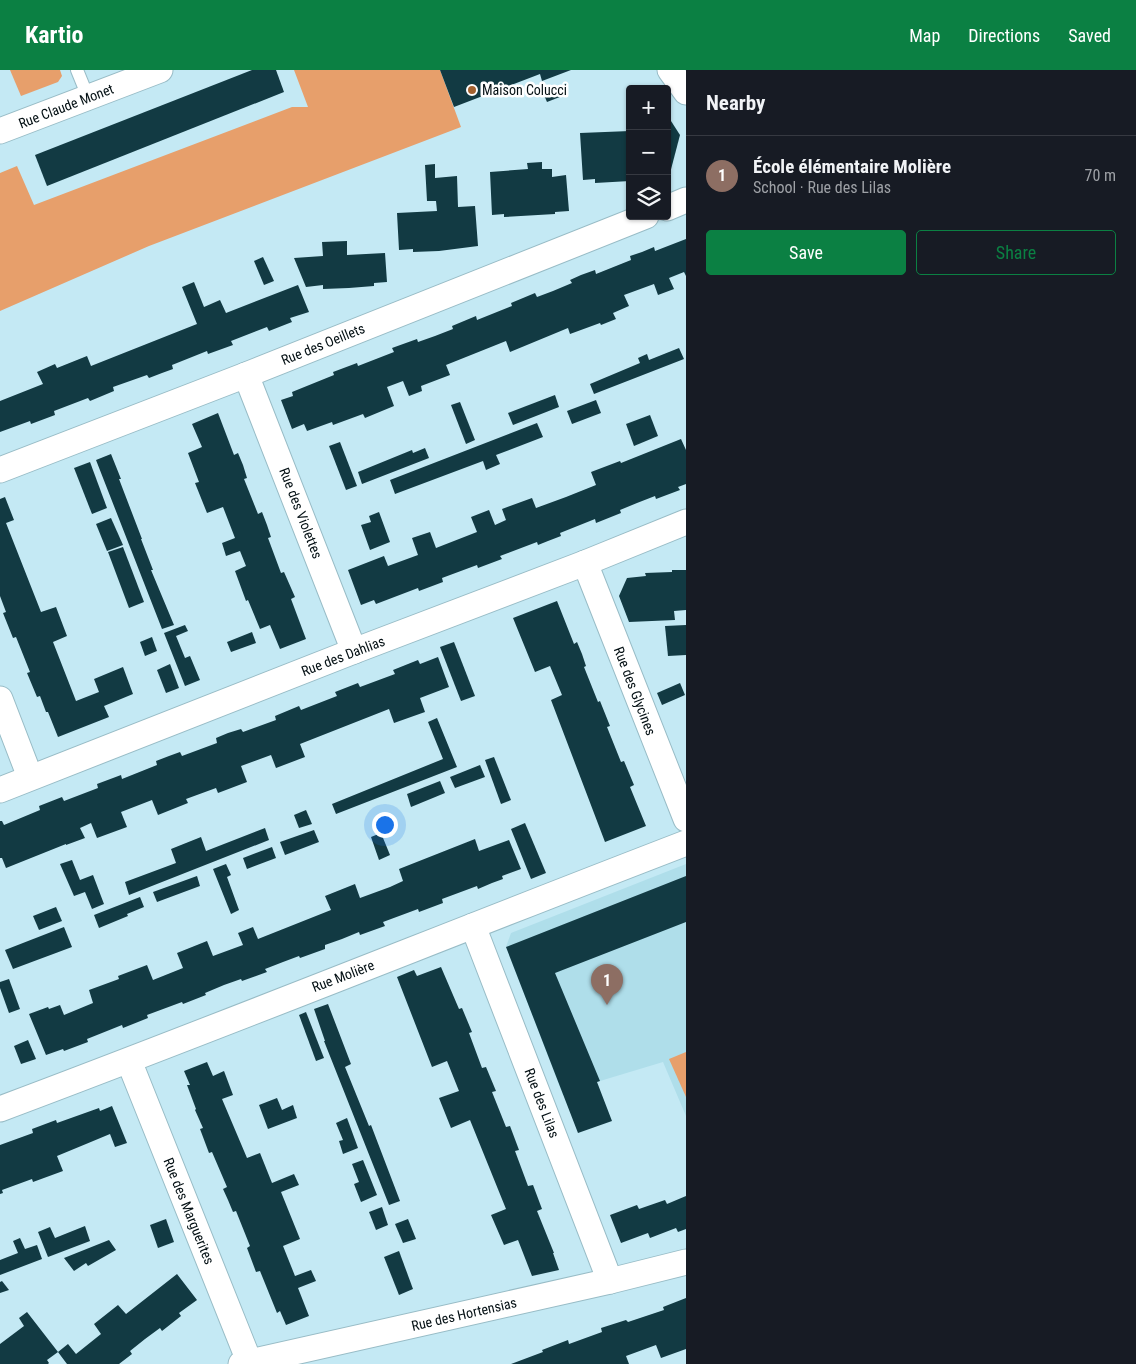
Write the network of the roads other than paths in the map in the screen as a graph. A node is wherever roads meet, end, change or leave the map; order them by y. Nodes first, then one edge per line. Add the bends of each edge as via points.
1 (77, 70) edge
2 (160, 70) edge
3 (88, 98) junction
4 (0, 131) edge
5 (686, 200) edge
6 (671, 206) edge
7 (636, 220) edge
8 (246, 375) junction
9 (0, 470) edge
10 (686, 522) edge
11 (585, 563) junction
12 (354, 651) junction
13 (0, 699) edge
14 (30, 778) junction
15 (0, 790) edge
16 (686, 819) edge
17 (686, 843) edge
18 (473, 926) junction
19 (129, 1061) junction
20 (0, 1109) edge
21 (686, 1262) edge
22 (610, 1280) junction
23 (245, 1363) edge

1 - 3 lane
2 - 3 street, Rue Claude Monet
3 - 4 street, Rue Claude Monet
5 - 6 street
7 - 8 street, Rue des Oeillets
8 - 9 street, Rue des Oeillets
8 - 12 street, Rue des Violettes
10 - 11 street, Rue des Dahlias
11 - 12 street, Rue des Dahlias
11 - 16 street, Rue des Glycines
12 - 14 street, Rue des Dahlias
13 - 14 street
14 - 15 street, Rue des Dahlias
17 - 18 street, Rue Molière
18 - 19 street, Rue Molière
18 - 22 street, Rue des Lilas
19 - 20 street, Rue Molière
19 - 23 street, Rue des Marguerites
21 - 22 street, Rue des Hortensias
22 - 23 street, Rue des Hortensias

